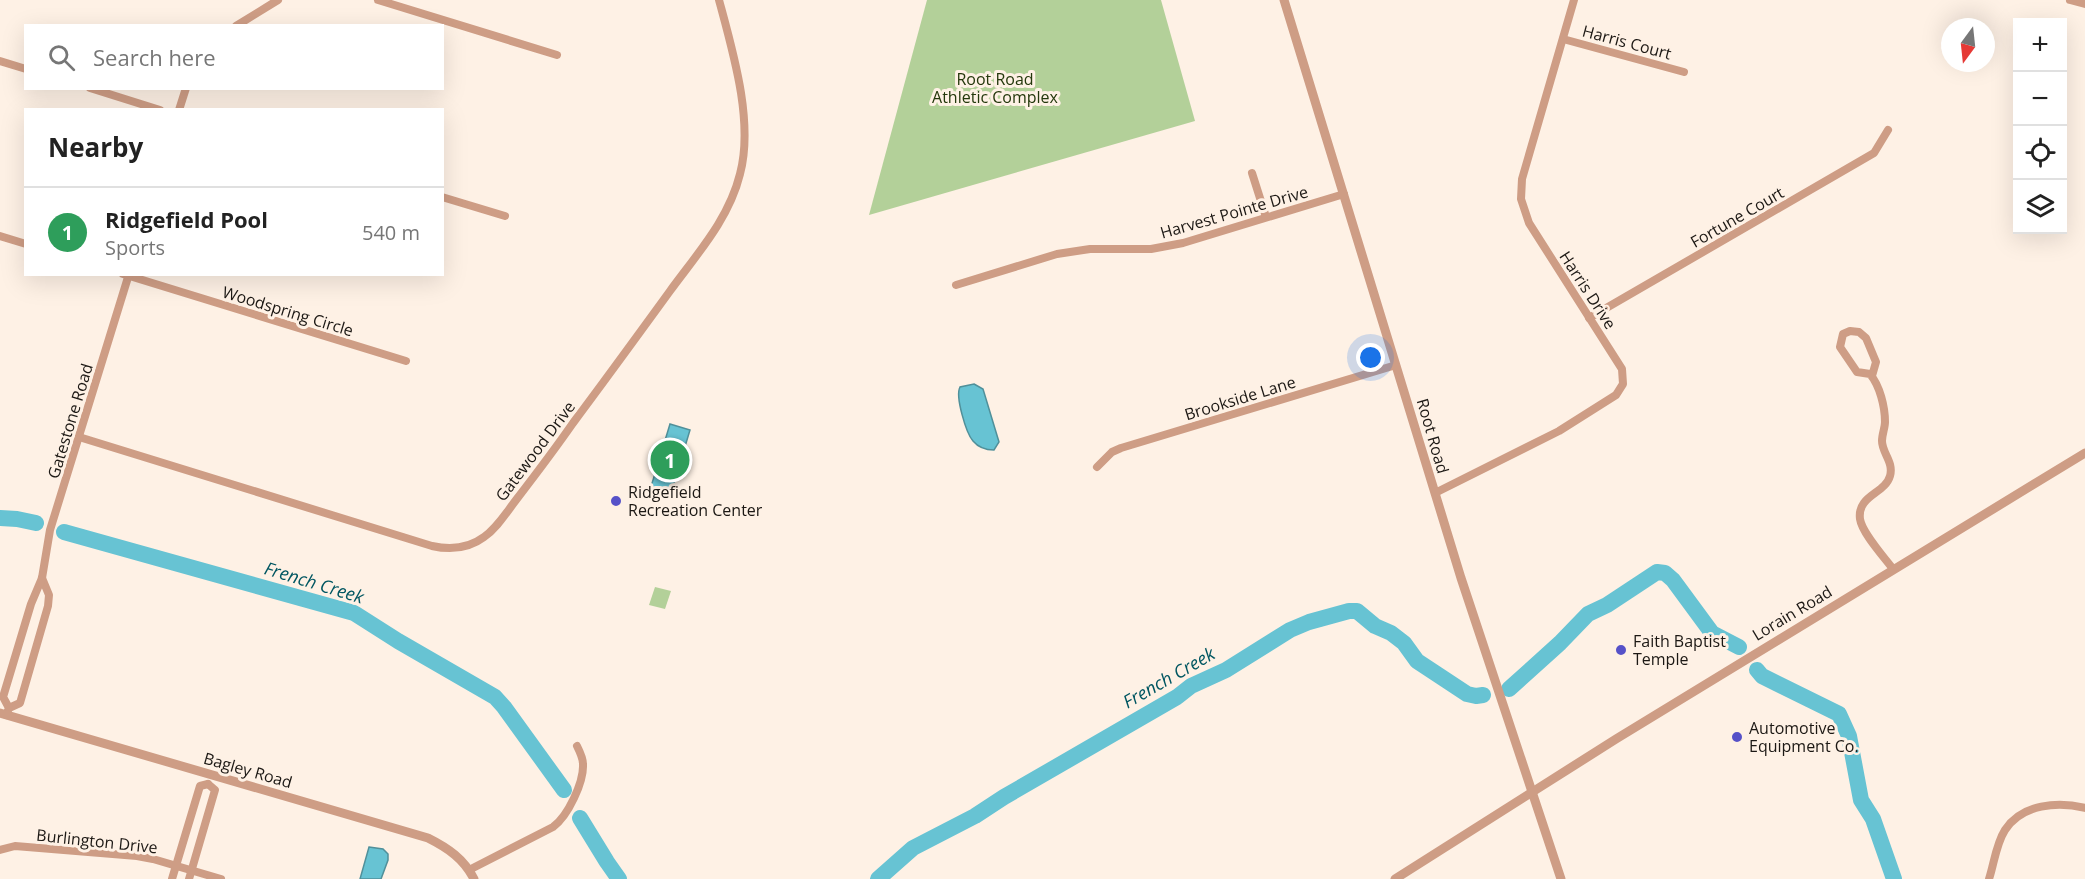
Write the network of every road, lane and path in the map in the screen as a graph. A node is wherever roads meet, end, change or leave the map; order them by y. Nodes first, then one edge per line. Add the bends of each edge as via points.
1 (278, 0) edge
2 (378, 0) edge
3 (719, 0) edge
4 (1284, 0) edge
5 (1574, 0) edge
6 (2070, 0) edge
7 (2085, 4) edge
8 (239, 24) edge
9 (1563, 39) junction
10 (557, 55) dead end
11 (0, 61) edge
12 (24, 68) edge
13 (1684, 72) dead end
14 (96, 90) edge
15 (185, 90) edge
16 (154, 108) edge
17 (180, 108) edge
18 (1888, 130) dead end
19 (1252, 173) dead end
20 (1344, 194) junction
21 (444, 197) edge
22 (505, 216) dead end
23 (1266, 217) junction
24 (0, 236) edge
25 (24, 243) edge
26 (127, 276) edge
27 (130, 276) edge
28 (956, 285) dead end
29 (1589, 318) junction
30 (406, 362) dead end
31 (1396, 365) junction
32 (1872, 376) junction
33 (79, 437) junction
34 (2085, 453) edge
35 (1097, 467) dead end
36 (1435, 493) junction
37 (1893, 569) junction
38 (42, 578) junction
39 (5, 712) edge
40 (577, 746) dead end
41 (210, 780) junction
42 (1533, 790) junction
43 (2085, 808) edge
44 (0, 850) edge
45 (176, 866) junction
46 (190, 875) edge
47 (472, 875) edge
48 (172, 879) edge
49 (221, 879) edge
50 (1395, 879) edge
51 (1561, 879) edge
52 (1989, 879) edge

1 - 8 street
2 - 10 street
3 - 33 street, Gatewood Drive via 745,124 743,160 734,194 712,234 533,478 482,539 452,548 432,546
4 - 20 street, Root Road
5 - 9 street, Harris Drive
6 - 7 street
9 - 13 street, Harris Court
9 - 29 street, Harris Drive via 1524,170 1521,199 1528,223
11 - 12 street
14 - 16 street
15 - 17 street
18 - 29 street, Fortune Court via 1874,153
19 - 23 street
20 - 23 street, Harvest Pointe Drive
20 - 31 street, Root Road
21 - 22 street
23 - 28 street, Harvest Pointe Drive via 1173,245 1057,254
24 - 25 street
26 - 33 street, Gatestone Road
27 - 30 street, Woodspring Circle
29 - 36 street, Harris Drive via 1622,369 1624,381 1619,392 1559,431
31 - 35 street, Brookside Lane via 1121,447
31 - 36 street, Root Road
32 - 32 street via 1876,362 1866,338 1859,332 1843,334 1840,346 1857,372
32 - 37 street via 1880,395 1885,423 1882,442 1891,473 1889,480 1864,501 1860,518
33 - 38 street, Gatestone Road via 50,530
34 - 37 street, Lorain Road
36 - 42 street, Root Road
37 - 42 street, Lorain Road
38 - 39 street, Gatestone Road via 3,697
38 - 39 street, Gatestone Road via 50,595 46,616 20,703
39 - 41 street, Bagley Road
40 - 47 street via 583,767 573,802 564,817
41 - 45 street via 200,786
41 - 46 street via 214,790
41 - 47 street, Bagley Road via 428,838 448,849
42 - 50 street, Lorain Road
42 - 51 street, Root Road
43 - 52 street via 2048,804 2011,823 2001,839
44 - 45 street, Burlington Drive via 15,846 136,856
45 - 46 street, Burlington Drive
45 - 48 street
46 - 49 street, Burlington Drive

